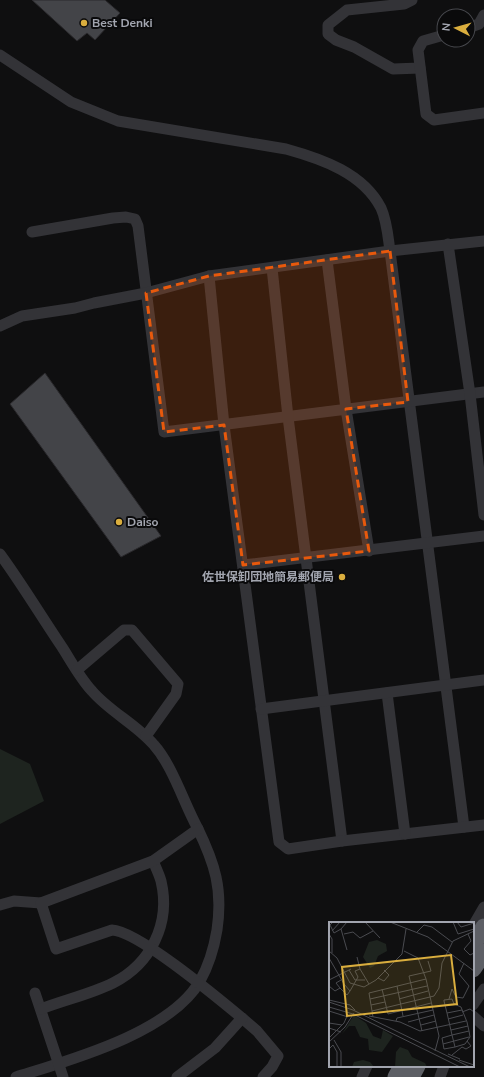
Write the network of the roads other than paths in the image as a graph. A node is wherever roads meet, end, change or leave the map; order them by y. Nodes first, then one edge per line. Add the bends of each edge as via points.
1 (412, 0) edge
2 (484, 15) edge
3 (476, 25) edge
4 (436, 37) edge
5 (0, 55) edge
6 (420, 68) junction
7 (484, 113) edge
8 (32, 232) dead end
9 (484, 241) edge
10 (448, 244) junction
11 (390, 251) junction
12 (327, 260) junction
13 (272, 268) junction
14 (209, 276) junction
15 (146, 293) junction
16 (0, 326) edge
17 (484, 392) edge
18 (470, 394) junction
19 (408, 402) junction
20 (346, 409) junction
21 (288, 417) junction
22 (224, 425) junction
23 (484, 515) edge
24 (484, 536) edge
25 (427, 543) junction
26 (369, 551) junction
27 (0, 554) edge
28 (307, 558) junction
29 (244, 565) junction
30 (77, 670) junction
31 (484, 680) edge
32 (445, 686) junction
33 (387, 693) junction
34 (323, 702) junction
35 (261, 709) junction
36 (146, 736) junction
37 (484, 825) edge
38 (464, 827) junction
39 (198, 829) junction
40 (405, 834) junction
41 (342, 841) junction
42 (153, 861) junction
43 (41, 903) junction
44 (0, 905) edge
45 (484, 907) edge
46 (474, 924) edge
47 (484, 927) edge
48 (474, 943) edge
49 (151, 948) junction
50 (484, 952) edge
51 (474, 967) edge
52 (199, 983) junction
53 (484, 989) edge
54 (36, 993) dead end
55 (474, 1004) edge
56 (41, 1009) junction
57 (474, 1017) edge
58 (242, 1018) junction
59 (484, 1026) edge
60 (58, 1064) junction
61 (367, 1067) edge
62 (401, 1067) edge
63 (416, 1067) edge
64 (444, 1067) edge
65 (16, 1077) edge
66 (63, 1077) edge
67 (177, 1077) edge
68 (263, 1077) edge
69 (362, 1077) edge
70 (396, 1077) edge
71 (411, 1077) edge
72 (440, 1077) edge

1 - 6 street via 404,4 347,10 328,25 328,34 393,69
2 - 3 street
4 - 6 street via 423,41 418,50
5 - 11 street via 71,102 118,120 286,149 333,165 354,178 382,209
6 - 7 street via 426,114 434,120
8 - 15 street via 113,218 135,219
9 - 10 street
10 - 11 street
10 - 18 street
11 - 12 street
11 - 19 street
12 - 13 street
12 - 20 street
13 - 14 street
13 - 21 street
14 - 15 street
14 - 22 street
15 - 16 street via 22,316
15 - 22 street via 164,432
17 - 18 street
18 - 19 street
18 - 23 street
19 - 20 street
19 - 25 street
20 - 21 street
20 - 26 street
21 - 22 street
21 - 28 street
22 - 29 street
24 - 25 street
25 - 26 street
25 - 32 street
26 - 28 street
27 - 30 street
28 - 29 street
28 - 34 street
29 - 35 street
30 - 36 street via 103,703
30 - 36 street via 124,630 132,630 178,684 176,694
31 - 32 street
32 - 33 street
32 - 38 street
33 - 34 street
33 - 40 street
34 - 35 street
34 - 41 street
35 - 41 street via 279,842 288,849
36 - 39 street via 162,756
37 - 38 street
38 - 40 street
39 - 42 street
39 - 52 street via 214,866 219,894 218,923 212,951
40 - 41 street
42 - 43 street
42 - 49 street via 161,881 164,908 161,929
43 - 44 street via 14,901
43 - 49 street via 56,949 112,930 120,930
45 - 46 street
47 - 48 highway
49 - 52 street
49 - 56 street via 130,973 112,984
50 - 51 highway
52 - 58 street
52 - 60 street via 172,1011 150,1027
53 - 55 street
54 - 56 street
56 - 60 street
57 - 59 street
58 - 67 street via 215,1048
58 - 68 street via 278,1056
60 - 65 street
60 - 66 street
61 - 69 street
62 - 70 highway
63 - 71 highway
64 - 72 street

